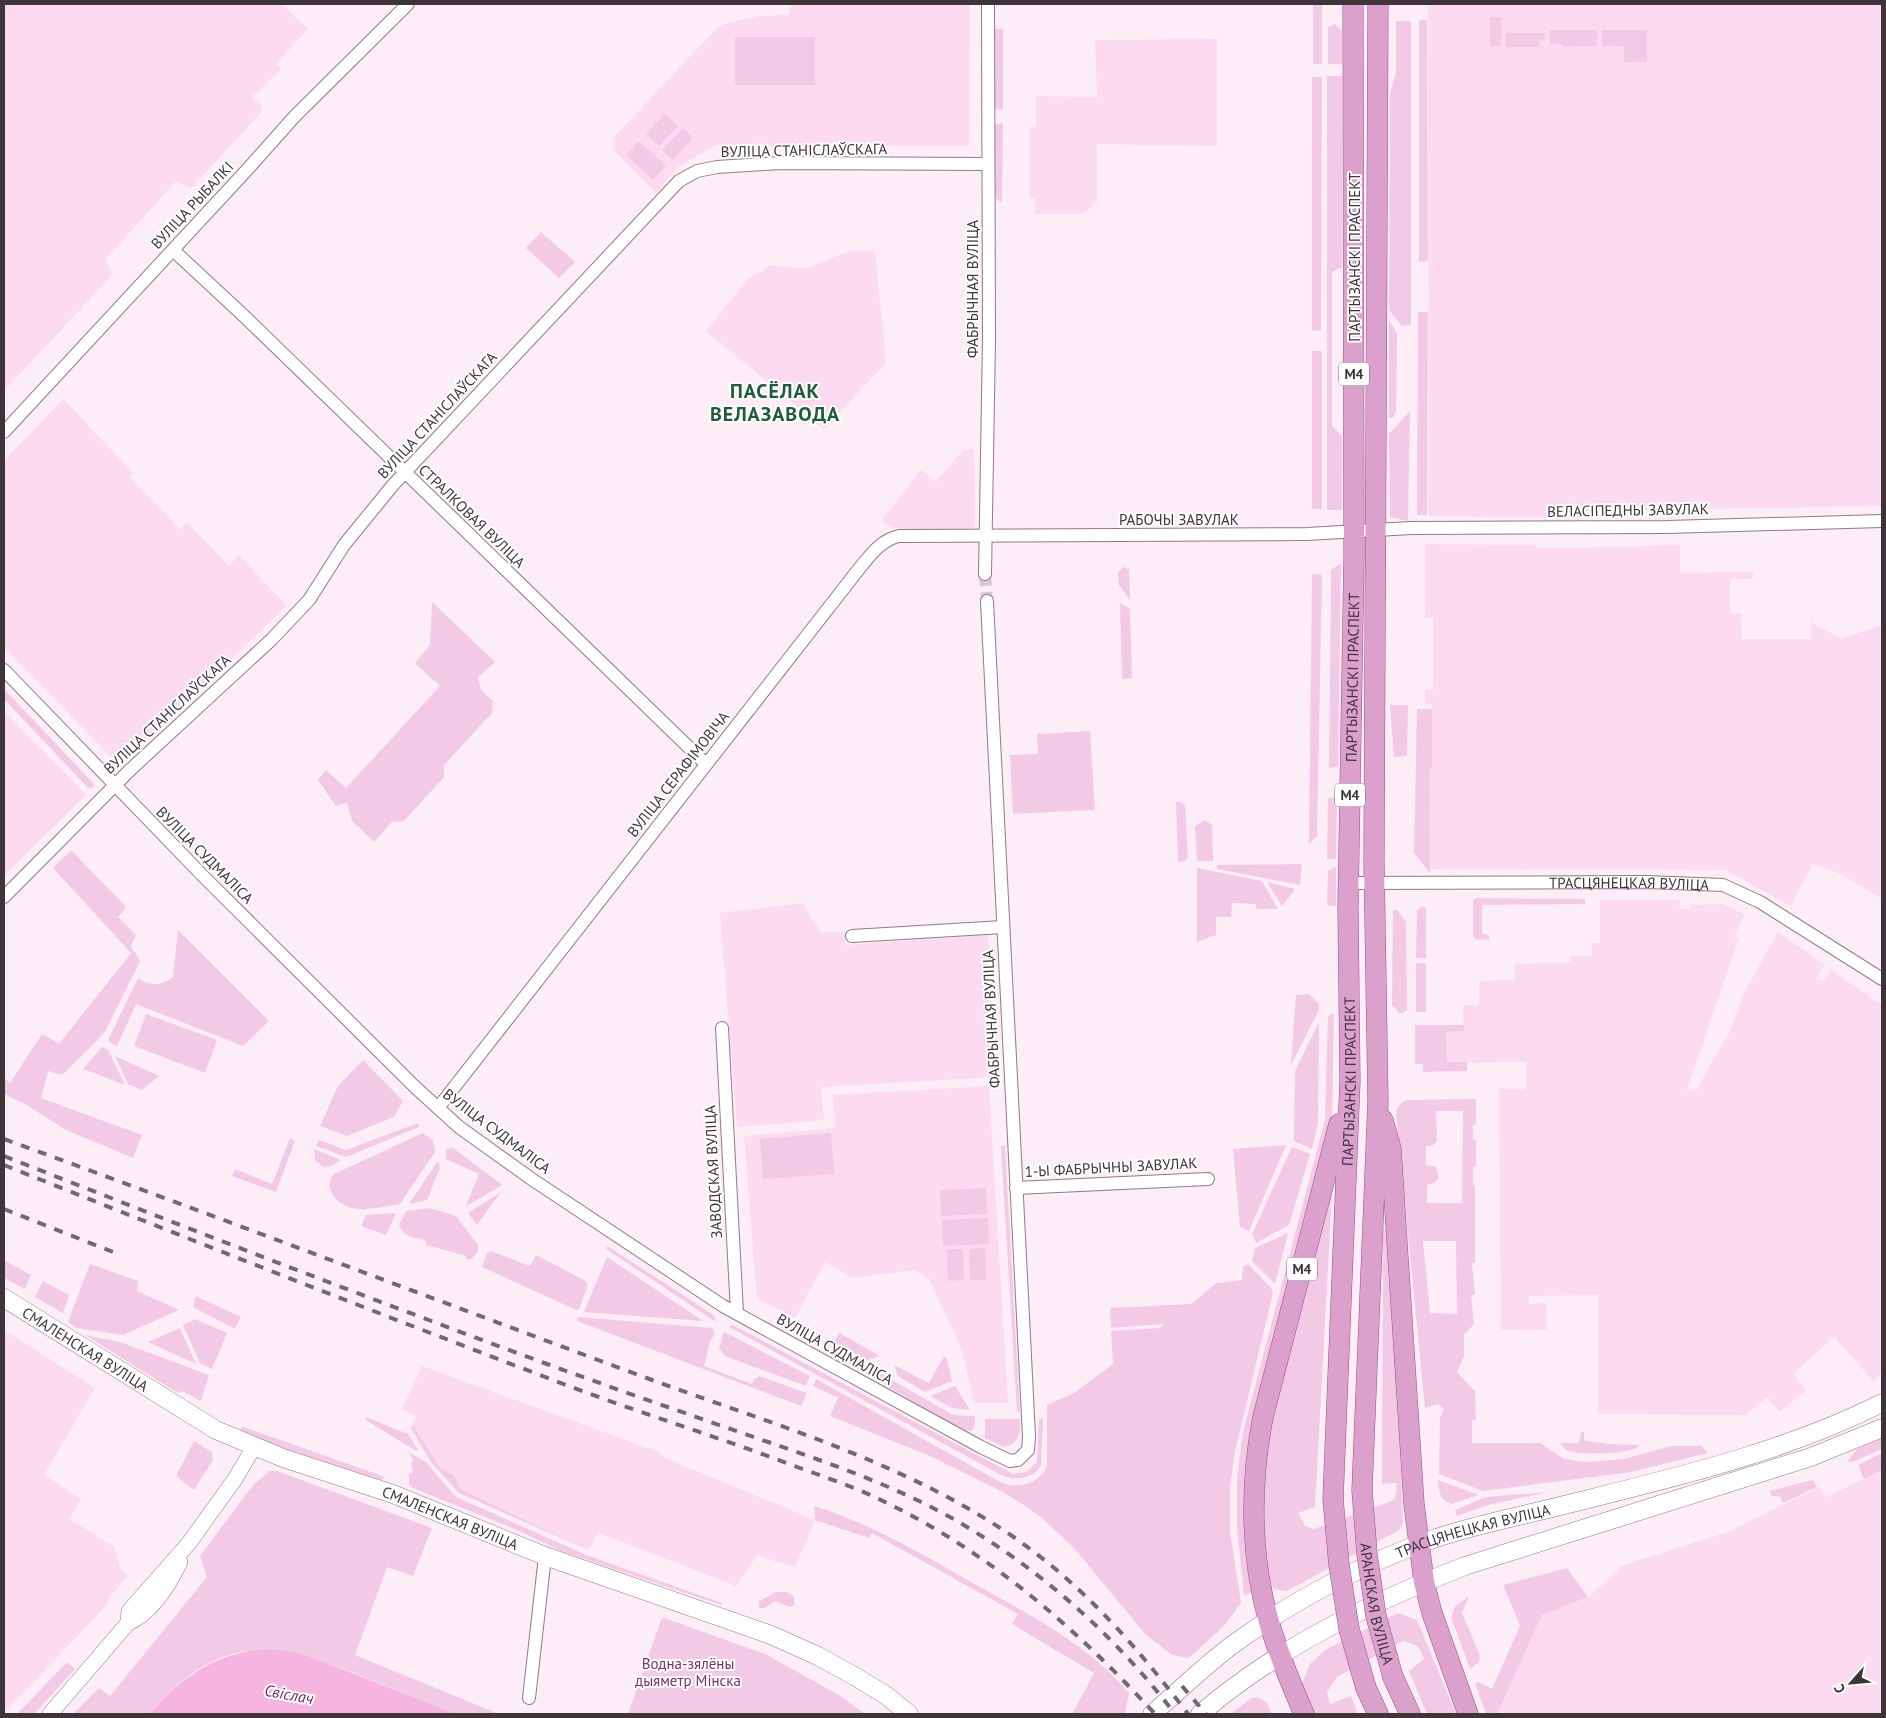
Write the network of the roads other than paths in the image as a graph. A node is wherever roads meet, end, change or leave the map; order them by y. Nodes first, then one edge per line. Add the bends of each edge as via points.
1 (408, 4) edge
2 (988, 4) edge
3 (1353, 4) edge
4 (1378, 4) edge
5 (1354, 134) junction
6 (1377, 136) junction
7 (988, 164) junction
8 (173, 250) junction
9 (4, 432) edge
10 (404, 473) junction
11 (1882, 521) edge
12 (1375, 530) junction
13 (1353, 532) junction
14 (984, 535) junction
15 (985, 574) tunnel mouth
16 (987, 600) tunnel mouth
17 (4, 670) edge
18 (706, 764) junction
19 (113, 785) junction
20 (1375, 882) junction
21 (1348, 883) junction
22 (4, 897) edge
23 (1003, 927) junction
24 (852, 936) dead end
25 (1882, 979) edge
26 (722, 1028) dead end
27 (1350, 1081) junction
28 (1378, 1101) junction
29 (438, 1108) junction
30 (1208, 1179) dead end
31 (1016, 1188) junction
32 (4, 1298) edge
33 (736, 1313) junction
34 (1882, 1404) edge
35 (1882, 1428) edge
36 (1030, 1436) joint
37 (254, 1447) junction
38 (1717, 1466) junction
39 (1723, 1485) junction
40 (1362, 1490) joint
41 (1333, 1499) joint
42 (1419, 1545) junction
43 (545, 1556) junction
44 (1424, 1582) junction
45 (1268, 1620) junction
46 (1280, 1655) junction
47 (529, 1698) dead end
48 (50, 1714) edge
49 (909, 1714) edge
50 (1152, 1714) edge
51 (1200, 1714) edge
52 (1304, 1714) edge
53 (1378, 1714) edge
54 (1410, 1714) edge
55 (1468, 1714) edge

1 - 8 street, ВУЛІЦА РЫБАЛКІ via 294,116
2 - 7 street, ФАБРЫЧНАЯ ВУЛІЦА
3 - 5 main road, ПАРТЫЗАНСКІ ПРАСПЕКТ / М4
4 - 6 main road, ПАРТЫЗАНСКІ ПРАСПЕКТ / М4
5 - 6 main road via 1366,124
5 - 13 main road, ПАРТЫЗАНСКІ ПРАСПЕКТ / М4
6 - 12 main road, ПАРТЫЗАНСКІ ПРАСПЕКТ / М4
7 - 10 street, ВУЛІЦА СТАНІСЛАЎСКАГА via 780,163 697,171 679,181
7 - 14 street, ФАБРЫЧНАЯ ВУЛІЦА via 989,339
8 - 9 street, ВУЛІЦА РЫБАЛКІ
8 - 10 street, СТРАЛКОВАЯ ВУЛІЦА
10 - 18 street, СТРАЛКОВАЯ ВУЛІЦА
10 - 19 street, ВУЛІЦА СТАНІСЛАЎСКАГА via 344,545 302,607 261,650
11 - 12 street, ВЕЛАСІПЕДНЫ ЗАВУЛАК
12 - 13 street, РАБОЧЫ ЗАВУЛАК
12 - 20 main road, ПАРТЫЗАНСКІ ПРАСПЕКТ / М4
13 - 14 street, РАБОЧЫ ЗАВУЛАК
13 - 21 main road, ПАРТЫЗАНСКІ ПРАСПЕКТ / М4
14 - 15 street, ФАБРЫЧНАЯ ВУЛІЦА
14 - 18 street, ВУЛІЦА СЕРАФІМОВІЧА via 899,536 878,546
16 - 23 street, ФАБРЫЧНАЯ ВУЛІЦА
17 - 19 street, ВУЛІЦА СУДМАЛІСА
18 - 29 street, ВУЛІЦА СЕРАФІМОВІЧА
19 - 22 street, ВУЛІЦА СТАНІСЛАЎСКАГА
19 - 29 street, ВУЛІЦА СУДМАЛІСА
20 - 21 street, ТРАСЦЯНЕЦКАЯ ВУЛІЦА
20 - 25 street, ТРАСЦЯНЕЦКАЯ ВУЛІЦА via 1723,884 1760,902
20 - 28 main road, ПАРТЫЗАНСКІ ПРАСПЕКТ / М4
21 - 27 main road, ПАРТЫЗАНСКІ ПРАСПЕКТ / М4
23 - 24 street
23 - 31 street, ФАБРЫЧНАЯ ВУЛІЦА
26 - 33 street, ЗАВОДСКАЯ ВУЛІЦА
27 - 41 main road, ПАРТЫЗАНСКІ ПРАСПЕКТ
27 - 45 main road, М4 via 1255,1457 1255,1526
28 - 40 main road, ПАРТЫЗАНСКІ ПРАСПЕКТ
28 - 42 main road, М4 via 1391,1149
29 - 33 street, ВУЛІЦА СУДМАЛІСА via 533,1180
30 - 31 street, 1-Ы ФАБРЫЧНЫ ЗАВУЛАК
31 - 36 street, ФАБРЫЧНАЯ ВУЛІЦА
32 - 37 main road, СМАЛЕНСКАЯ ВУЛІЦА via 196,1419
33 - 36 street, ВУЛІЦА СУДМАЛІСА via 1010,1461 1024,1456
34 - 38 main road, ТРАСЦЯНЕЦКАЯ ВУЛІЦА via 1796,1442
35 - 39 main road, ТРАСЦЯНЕЦКАЯ ВУЛІЦА
37 - 43 main road, СМАЛЕНСКАЯ ВУЛІЦА via 393,1494
37 - 48 street via 157,1598 140,1618 129,1617
38 - 39 main road
38 - 42 main road, ТРАСЦЯНЕЦКАЯ ВУЛІЦА via 1457,1532
39 - 44 main road, ТРАСЦЯНЕЦКАЯ ВУЛІЦА via 1465,1566
40 - 54 main road, АРАНСКАЯ ВУЛІЦА, bridge via 1376,1616 1394,1677
41 - 53 main road, АРАНСКАЯ ВУЛІЦА, bridge via 1339,1565 1350,1629 1366,1688
42 - 44 main road, М4
42 - 45 main road, ТРАСЦЯНЕЦКАЯ ВУЛІЦА via 1335,1581
43 - 47 street
43 - 49 main road, СМАЛЕНСКАЯ ВУЛІЦА via 771,1635 856,1676
44 - 46 main road, ТРАСЦЯНЕЦКАЯ ВУЛІЦА via 1338,1621
44 - 55 main road
45 - 46 main road
45 - 50 main road, ТРАСЦЯНЕЦКАЯ ВУЛІЦА via 1233,1644
46 - 51 main road, ТРАСЦЯНЕЦКАЯ ВУЛІЦА via 1246,1676
46 - 52 main road

